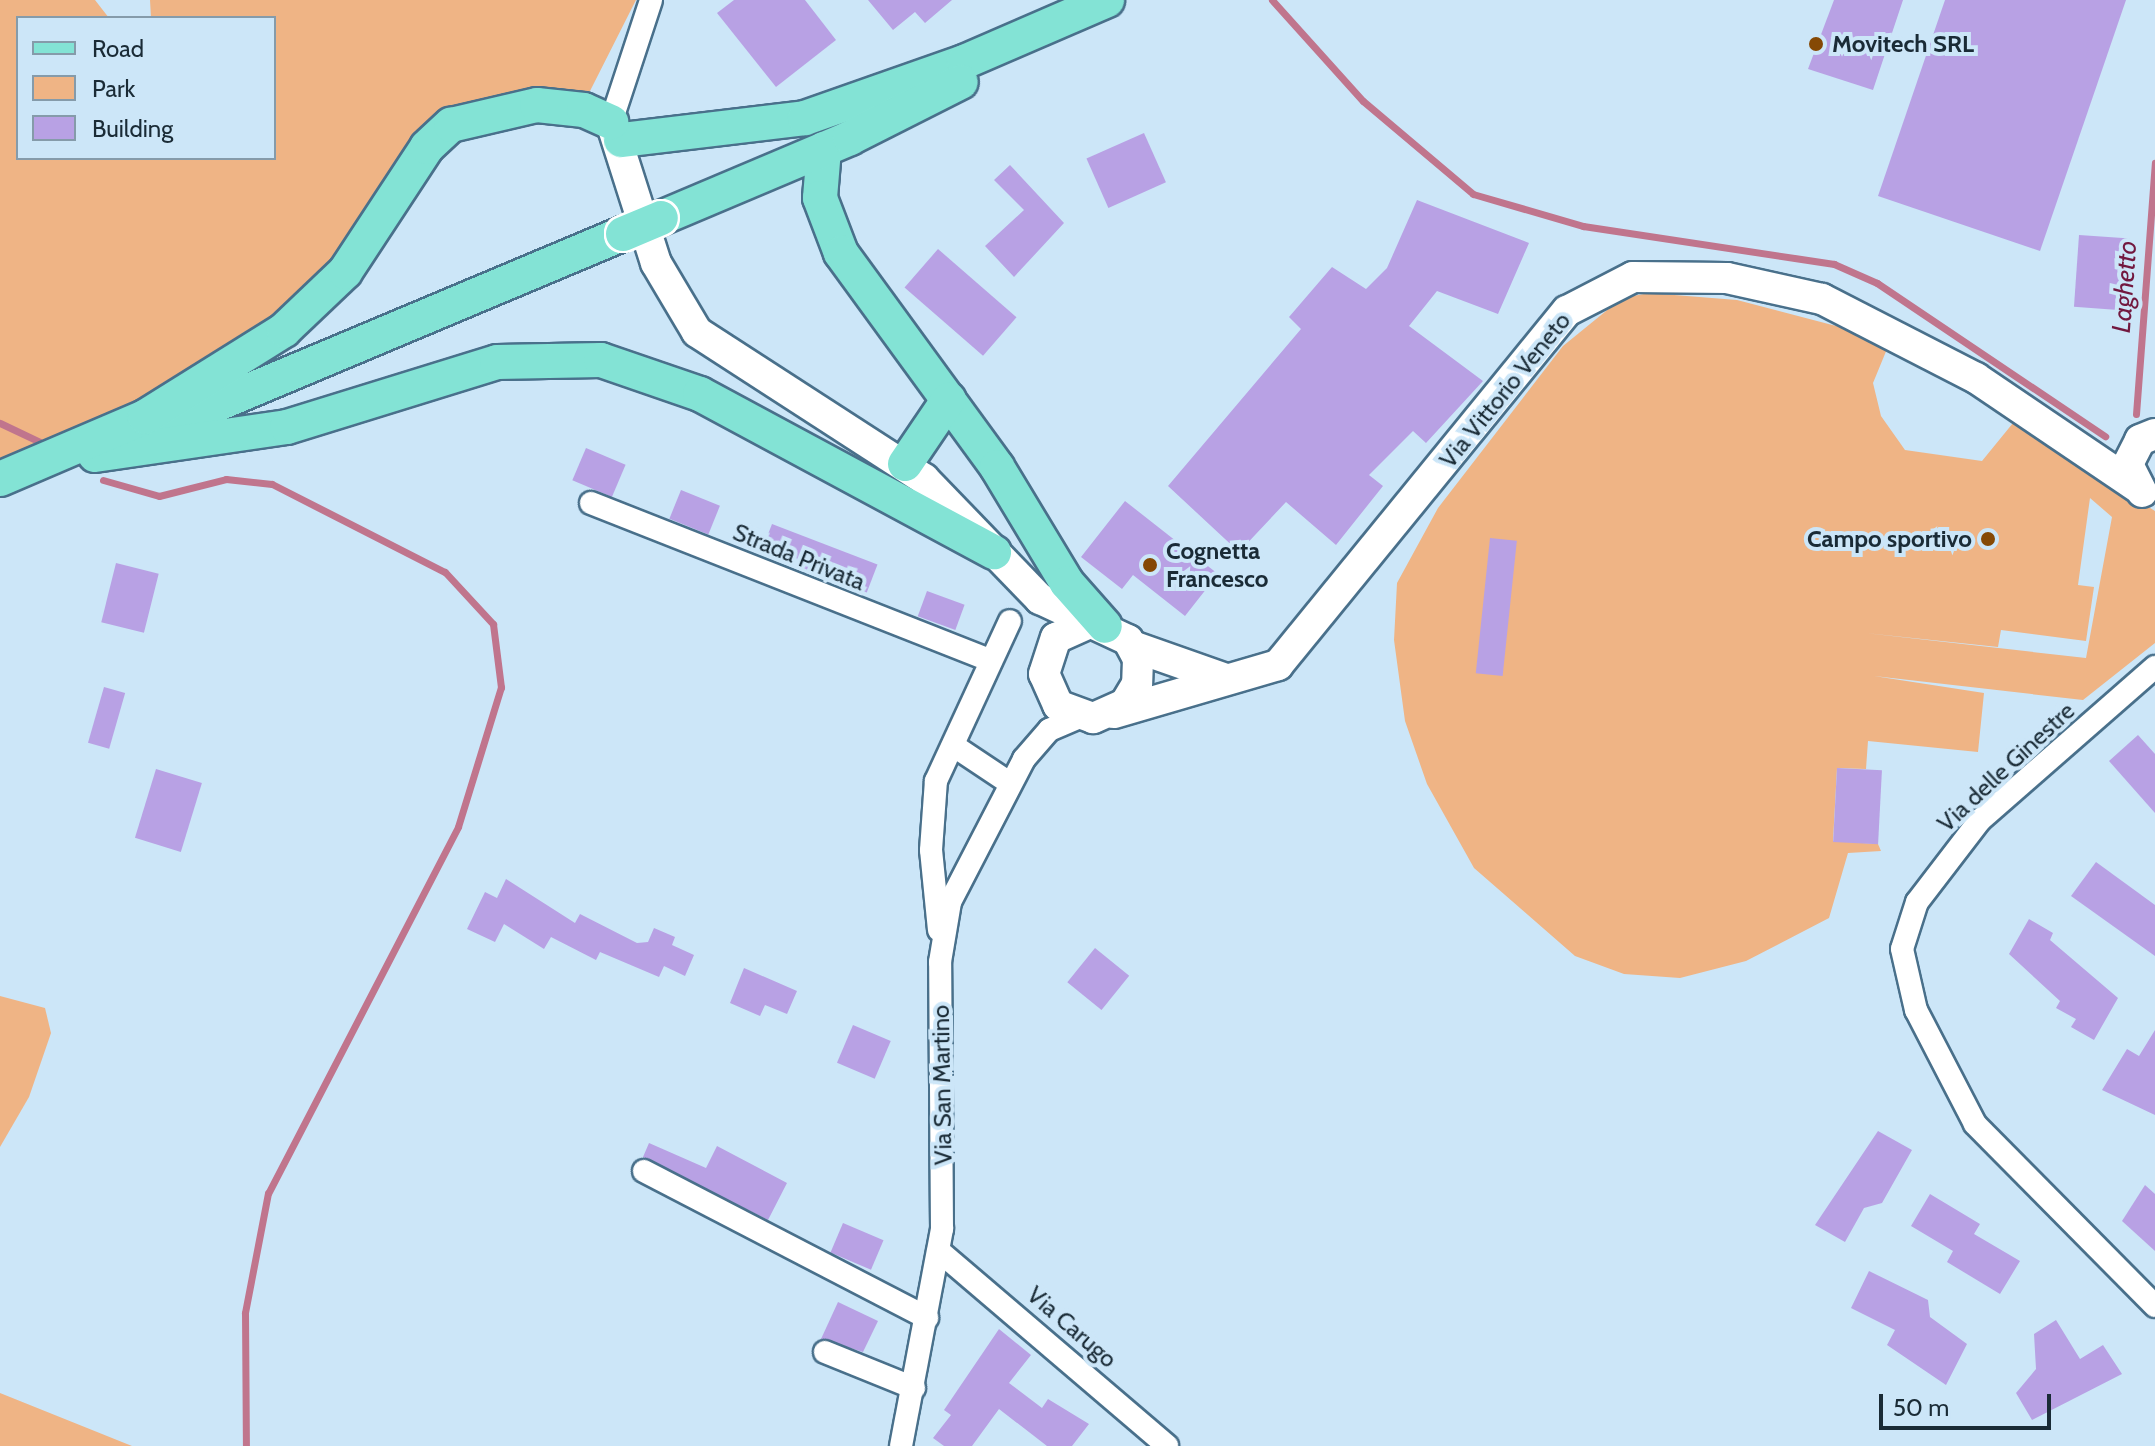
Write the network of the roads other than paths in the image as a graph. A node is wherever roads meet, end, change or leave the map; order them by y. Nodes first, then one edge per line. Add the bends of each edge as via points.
1 (651, 0) edge
2 (1107, 0) edge
3 (1118, 0) edge
4 (616, 131) junction
5 (824, 149) junction
6 (949, 399) junction
7 (2147, 435) edge
8 (2066, 441) junction
9 (95, 455) junction
10 (905, 464) junction
11 (0, 479) edge
12 (2146, 491) edge
13 (0, 496) edge
14 (591, 503) dead end
15 (994, 552) junction
16 (1028, 589) junction
17 (1010, 621) dead end
18 (1097, 624) junction
19 (1132, 646) junction
20 (1047, 653) junction
21 (989, 660) junction
22 (2155, 667) edge
23 (1228, 680) junction
24 (1047, 687) junction
25 (1114, 713) junction
26 (1079, 717) junction
27 (1036, 743) junction
28 (954, 746) junction
29 (1008, 782) junction
30 (942, 948) junction
31 (644, 1171) dead end
32 (939, 1251) junction
33 (2155, 1306) edge
34 (927, 1318) junction
35 (825, 1352) dead end
36 (914, 1388) junction
37 (901, 1446) edge
38 (1167, 1446) edge

1 - 4 street
2 - 4 main road via 964,62 805,118 743,131
3 - 5 main road
4 - 10 street via 651,251 686,319 751,373
4 - 11 main road via 537,105 451,125 427,147 345,272 284,330 145,417
5 - 6 main road via 820,198 836,242
5 - 9 main road, bridge
6 - 10 main road
6 - 18 main road
7 - 8 street via 2096,452
7 - 12 street
8 - 12 street
8 - 23 street, Via Vittorio Veneto via 1923,346 1822,299 1727,278 1633,277 1567,311 1299,647 1257,675
9 - 13 main road
9 - 15 main road via 287,427 506,361 601,360 690,389
10 - 15 street
14 - 21 street, Strada Privata
15 - 16 street
16 - 18 street
16 - 20 street
17 - 21 street
18 - 19 street
18 - 20 street via 1065,631
19 - 23 street
19 - 25 street via 1137,684
20 - 24 street
21 - 28 street
22 - 33 street, Via delle Ginestre via 1980,820 1917,902 1902,949 1916,1010 1975,1124
23 - 25 street
24 - 26 street
24 - 27 street, Via San Martino
25 - 26 street
26 - 27 street, Via San Martino
27 - 29 street, Via San Martino
28 - 29 street
28 - 30 street via 936,781 932,836
29 - 30 street, Via San Martino via 961,871
30 - 32 street, Via San Martino
31 - 34 street
32 - 34 street, Via San Martino
32 - 38 street, Via Carugo
34 - 36 street, Via San Martino
35 - 36 street
36 - 37 street, Via San Martino

